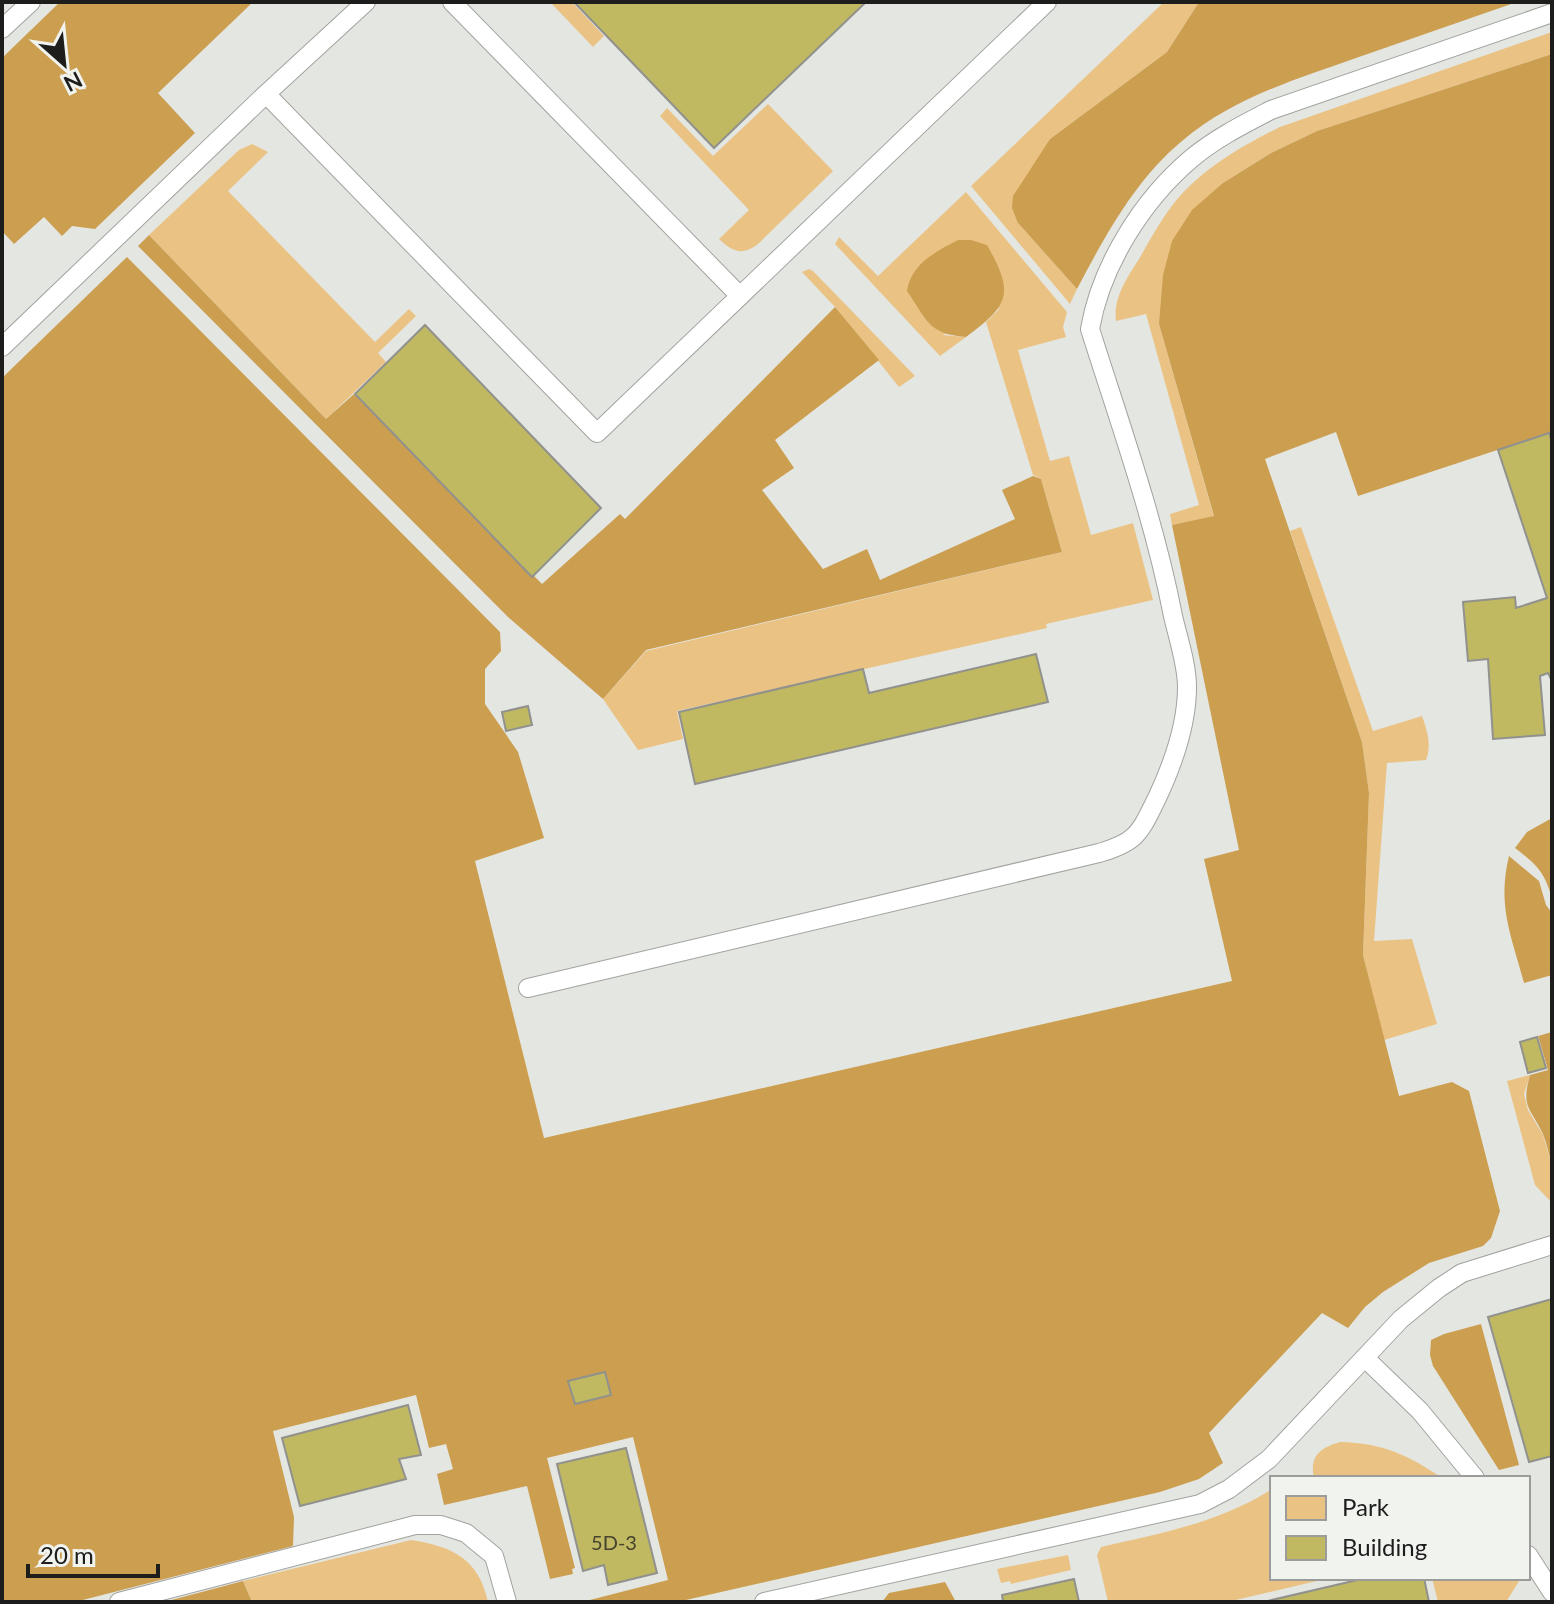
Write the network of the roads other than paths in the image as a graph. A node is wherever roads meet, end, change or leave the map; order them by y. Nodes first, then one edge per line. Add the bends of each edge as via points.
1 (31, 2) edge
2 (366, 2) edge
3 (452, 2) edge
4 (1047, 2) edge
5 (1552, 13) edge
6 (2, 29) edge
7 (266, 94) junction
8 (740, 296) junction
9 (2, 347) edge
10 (528, 988) dead end
11 (1552, 1245) edge
12 (1365, 1358) junction
13 (1473, 1476) edge
14 (1530, 1558) edge
15 (1552, 1592) edge
16 (119, 1602) edge
17 (507, 1602) edge
18 (764, 1602) edge

1 - 6 lane
2 - 7 lane
3 - 8 lane
4 - 8 lane
5 - 10 lane via 1271,110 1228,132 1158,191 1107,271 1090,329 1154,532 1187,685 1184,721 1164,782 1131,841 1099,853
7 - 8 lane via 597,433
7 - 9 lane
11 - 12 lane via 1462,1273 1401,1319
12 - 13 lane via 1420,1411
12 - 18 lane via 1269,1459 1200,1504
14 - 15 lane
16 - 17 lane via 415,1525 441,1525 466,1533 494,1556

